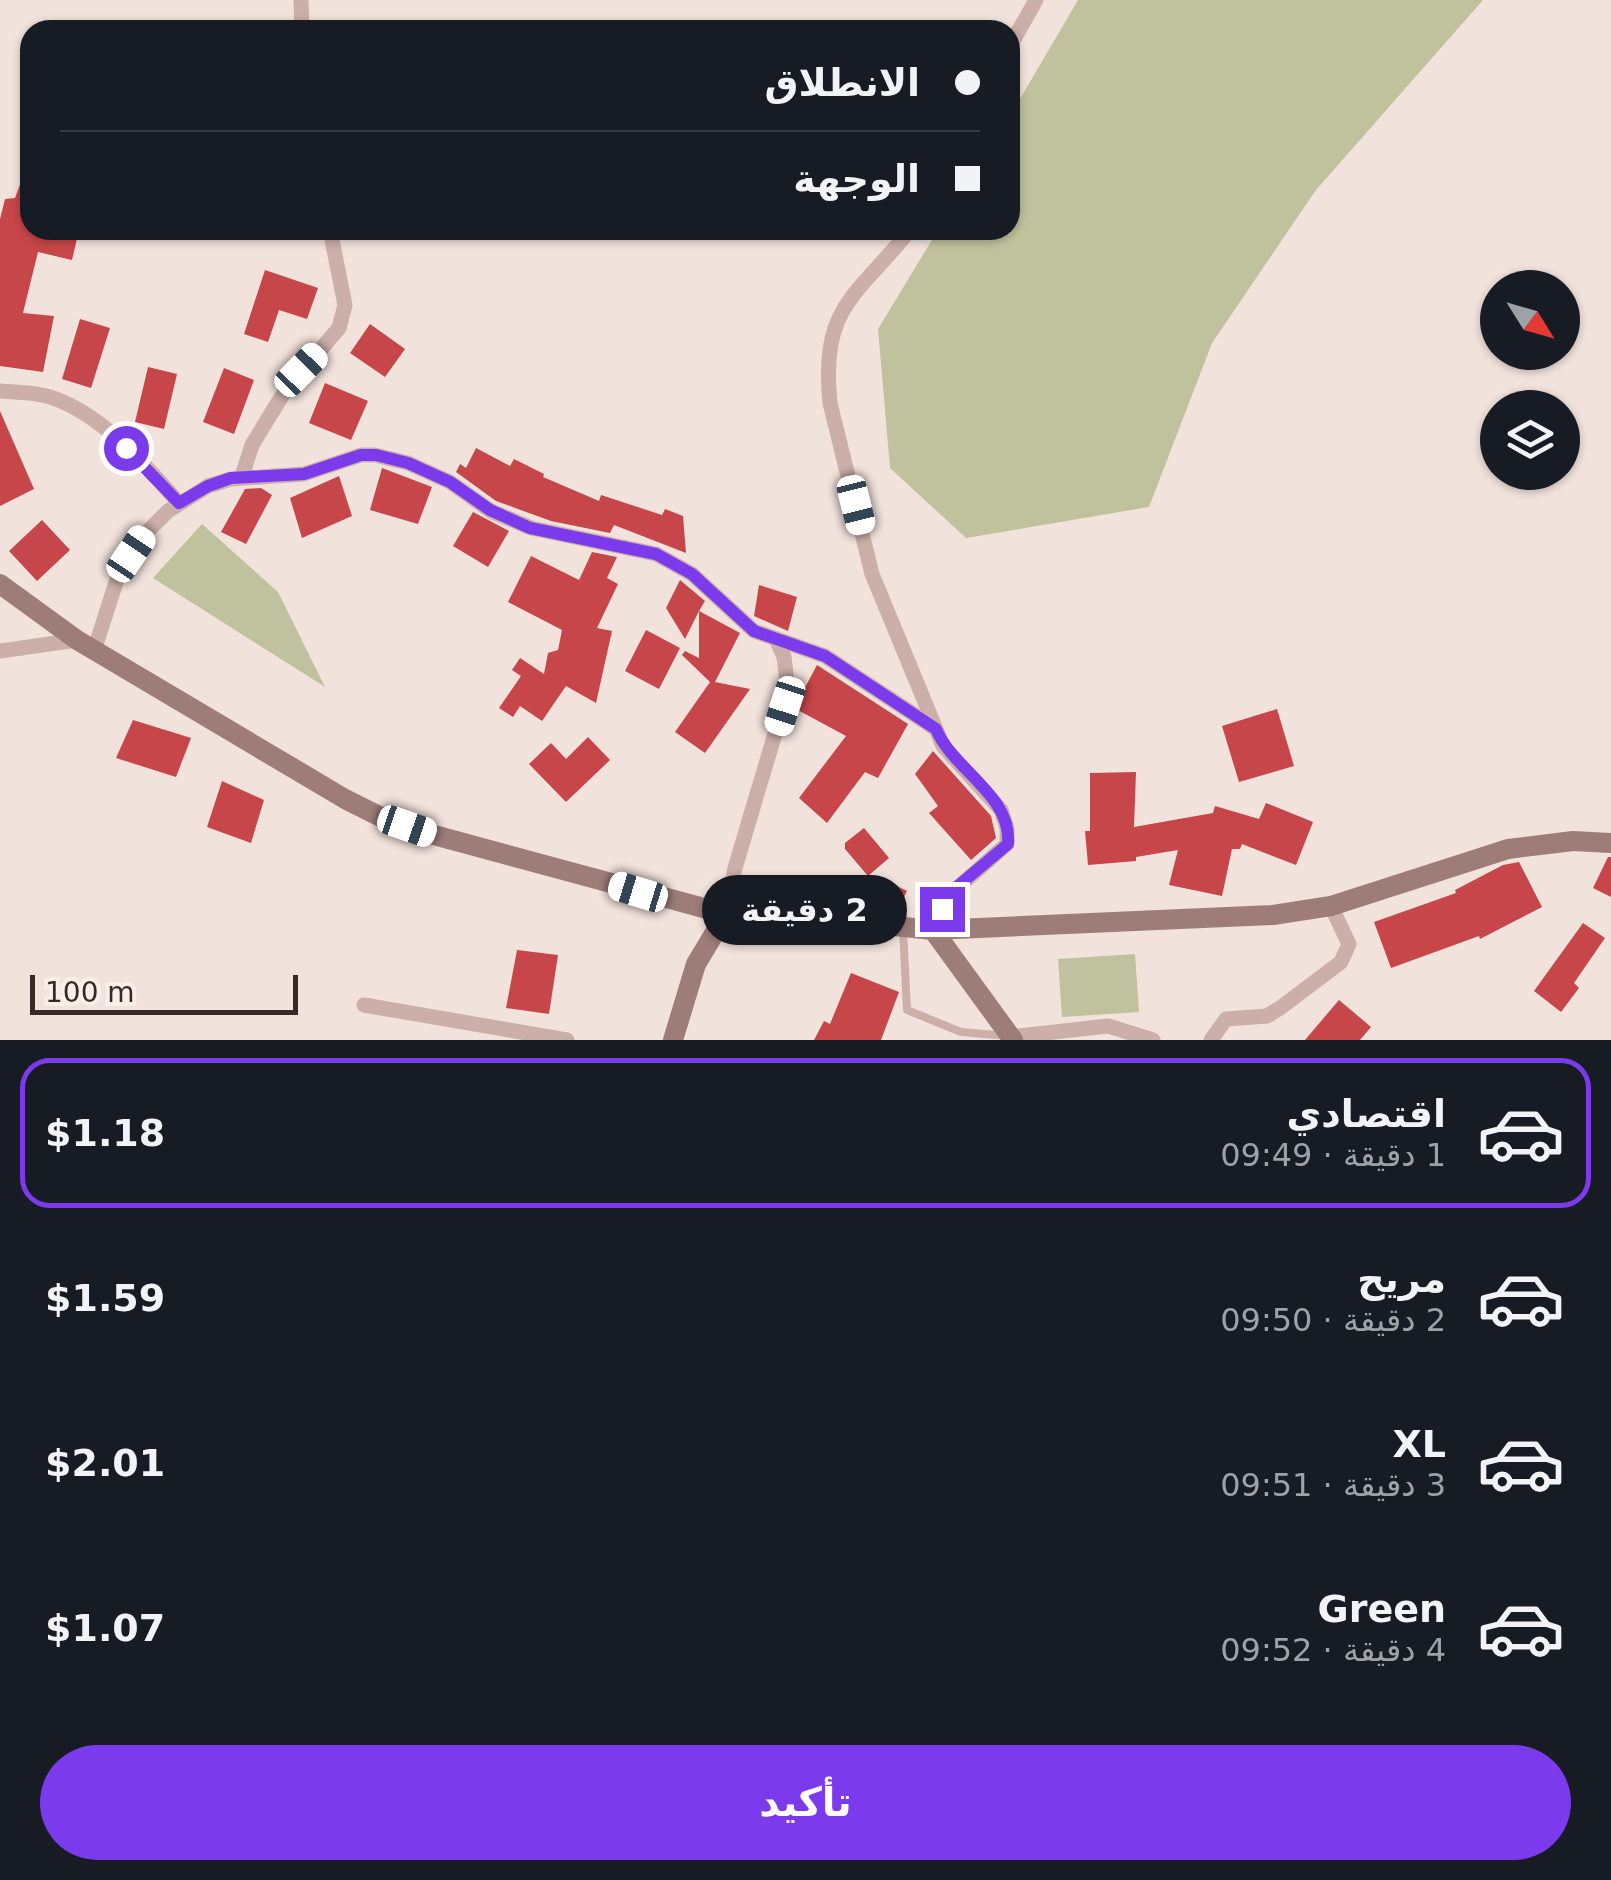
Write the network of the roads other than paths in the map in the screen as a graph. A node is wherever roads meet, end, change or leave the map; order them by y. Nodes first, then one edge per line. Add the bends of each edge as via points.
1 (1036, 0) edge
2 (1020, 28) edge
3 (332, 240) edge
4 (902, 240) edge
5 (0, 391) edge
6 (242, 476) junction
7 (179, 503) junction
8 (0, 584) edge
9 (776, 640) junction
10 (86, 645) junction
11 (0, 651) edge
12 (936, 729) junction
13 (1611, 843) edge
14 (1331, 906) junction
15 (726, 914) junction
16 (903, 929) junction
17 (937, 930) junction
18 (364, 1004) dead end
19 (1011, 1038) edge
20 (567, 1040) edge
21 (673, 1040) edge
22 (1154, 1040) edge
23 (1211, 1040) edge

1 - 2 street
3 - 6 street via 345,305 339,328 274,408
4 - 12 street via 838,316 827,376 872,574
5 - 7 street via 48,396 81,412
6 - 7 street
6 - 9 street via 304,474 361,455 408,463 530,528 656,554 692,574 746,626
7 - 10 street via 142,537
8 - 10 main road
9 - 12 street via 825,656
9 - 15 street via 788,690
10 - 11 street
10 - 15 main road via 381,817
12 - 17 street via 943,746 1001,810 1008,836 996,857 946,898
13 - 14 main road via 1508,849
14 - 17 main road
14 - 23 street via 1349,944 1341,962 1267,1016 1226,1019
15 - 16 main road
15 - 21 main road via 696,964
16 - 17 main road
16 - 19 lane via 907,1010 961,1032
17 - 19 main road
18 - 20 street
19 - 22 street via 1108,1026

